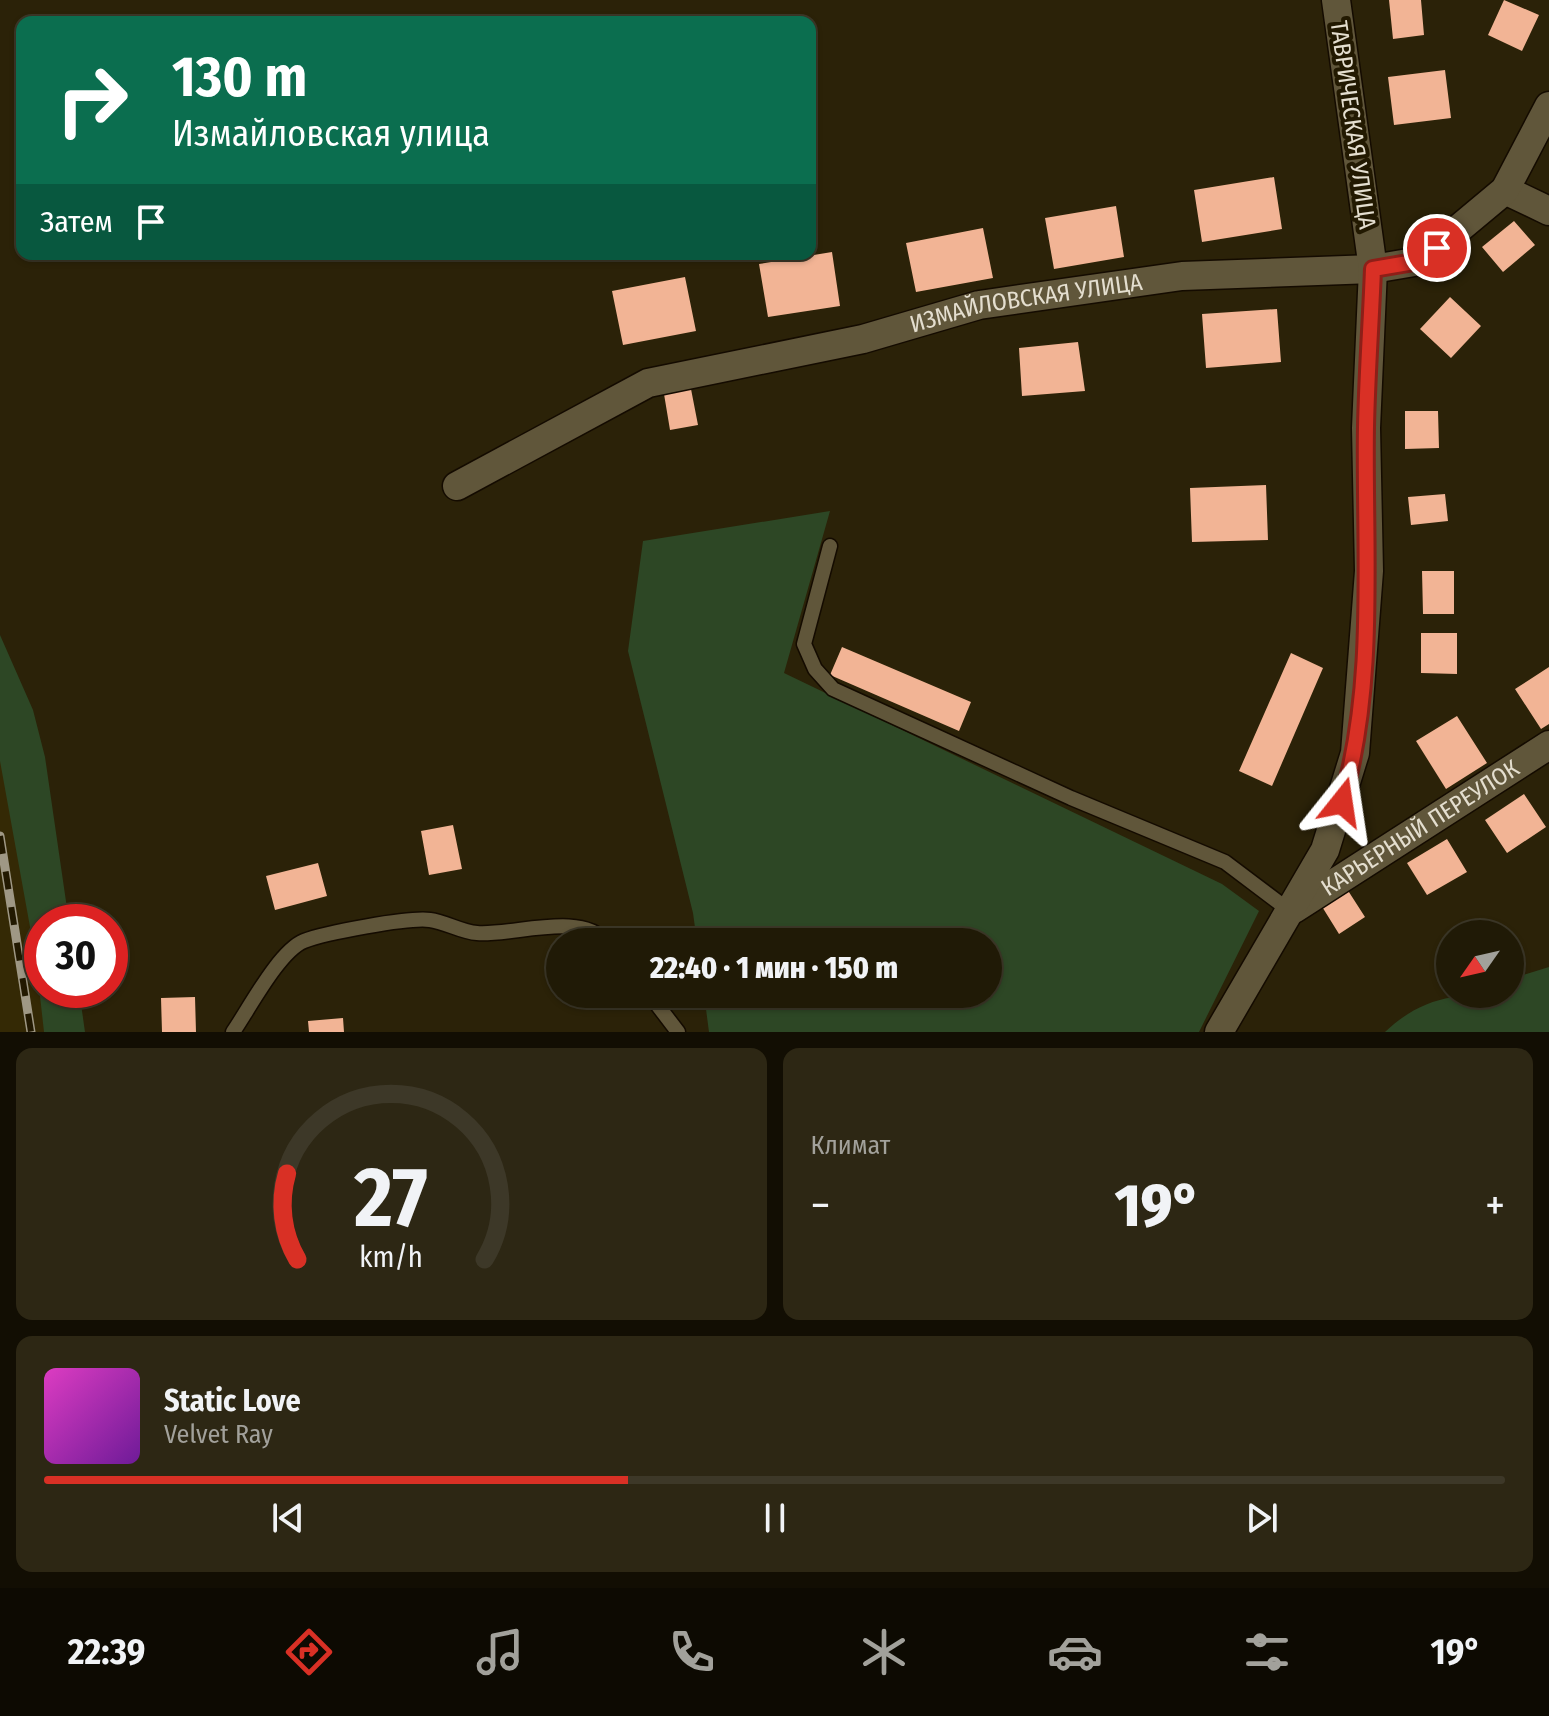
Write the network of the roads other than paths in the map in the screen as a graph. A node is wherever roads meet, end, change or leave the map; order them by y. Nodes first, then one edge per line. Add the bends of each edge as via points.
1 (1336, 0) edge
2 (1549, 106) edge
3 (1505, 190) junction
4 (1549, 211) edge
5 (1373, 269) junction
6 (457, 486) dead end
7 (830, 546) dead end
8 (1549, 745) edge
9 (1290, 911) junction
10 (560, 928) edge
11 (581, 928) edge
12 (546, 929) edge
13 (660, 1008) edge
14 (233, 1032) edge
15 (678, 1032) edge
16 (1219, 1032) edge

1 - 5 street, ТАВРИЧЕСКАЯ УЛИЦА
2 - 3 street, ИЗМАЙЛОВСКАЯ УЛИЦА
3 - 4 street
3 - 5 street, ИЗМАЙЛОВСКАЯ УЛИЦА via 1420,261
5 - 6 street, ИЗМАЙЛОВСКАЯ УЛИЦА via 1182,276 979,305 863,339 648,383
5 - 9 street, ТАВРИЧЕСКАЯ УЛИЦА via 1366,428 1369,571 1355,753 1325,850
7 - 9 lane via 804,644 815,669 833,689 1225,862
8 - 9 street, КАРЬЕРНЫЙ ПЕРЕУЛОК
9 - 16 street, ТАВРИЧЕСКАЯ УЛИЦА
10 - 11 lane
12 - 14 lane via 476,933 429,919 303,941 285,955
13 - 15 lane

